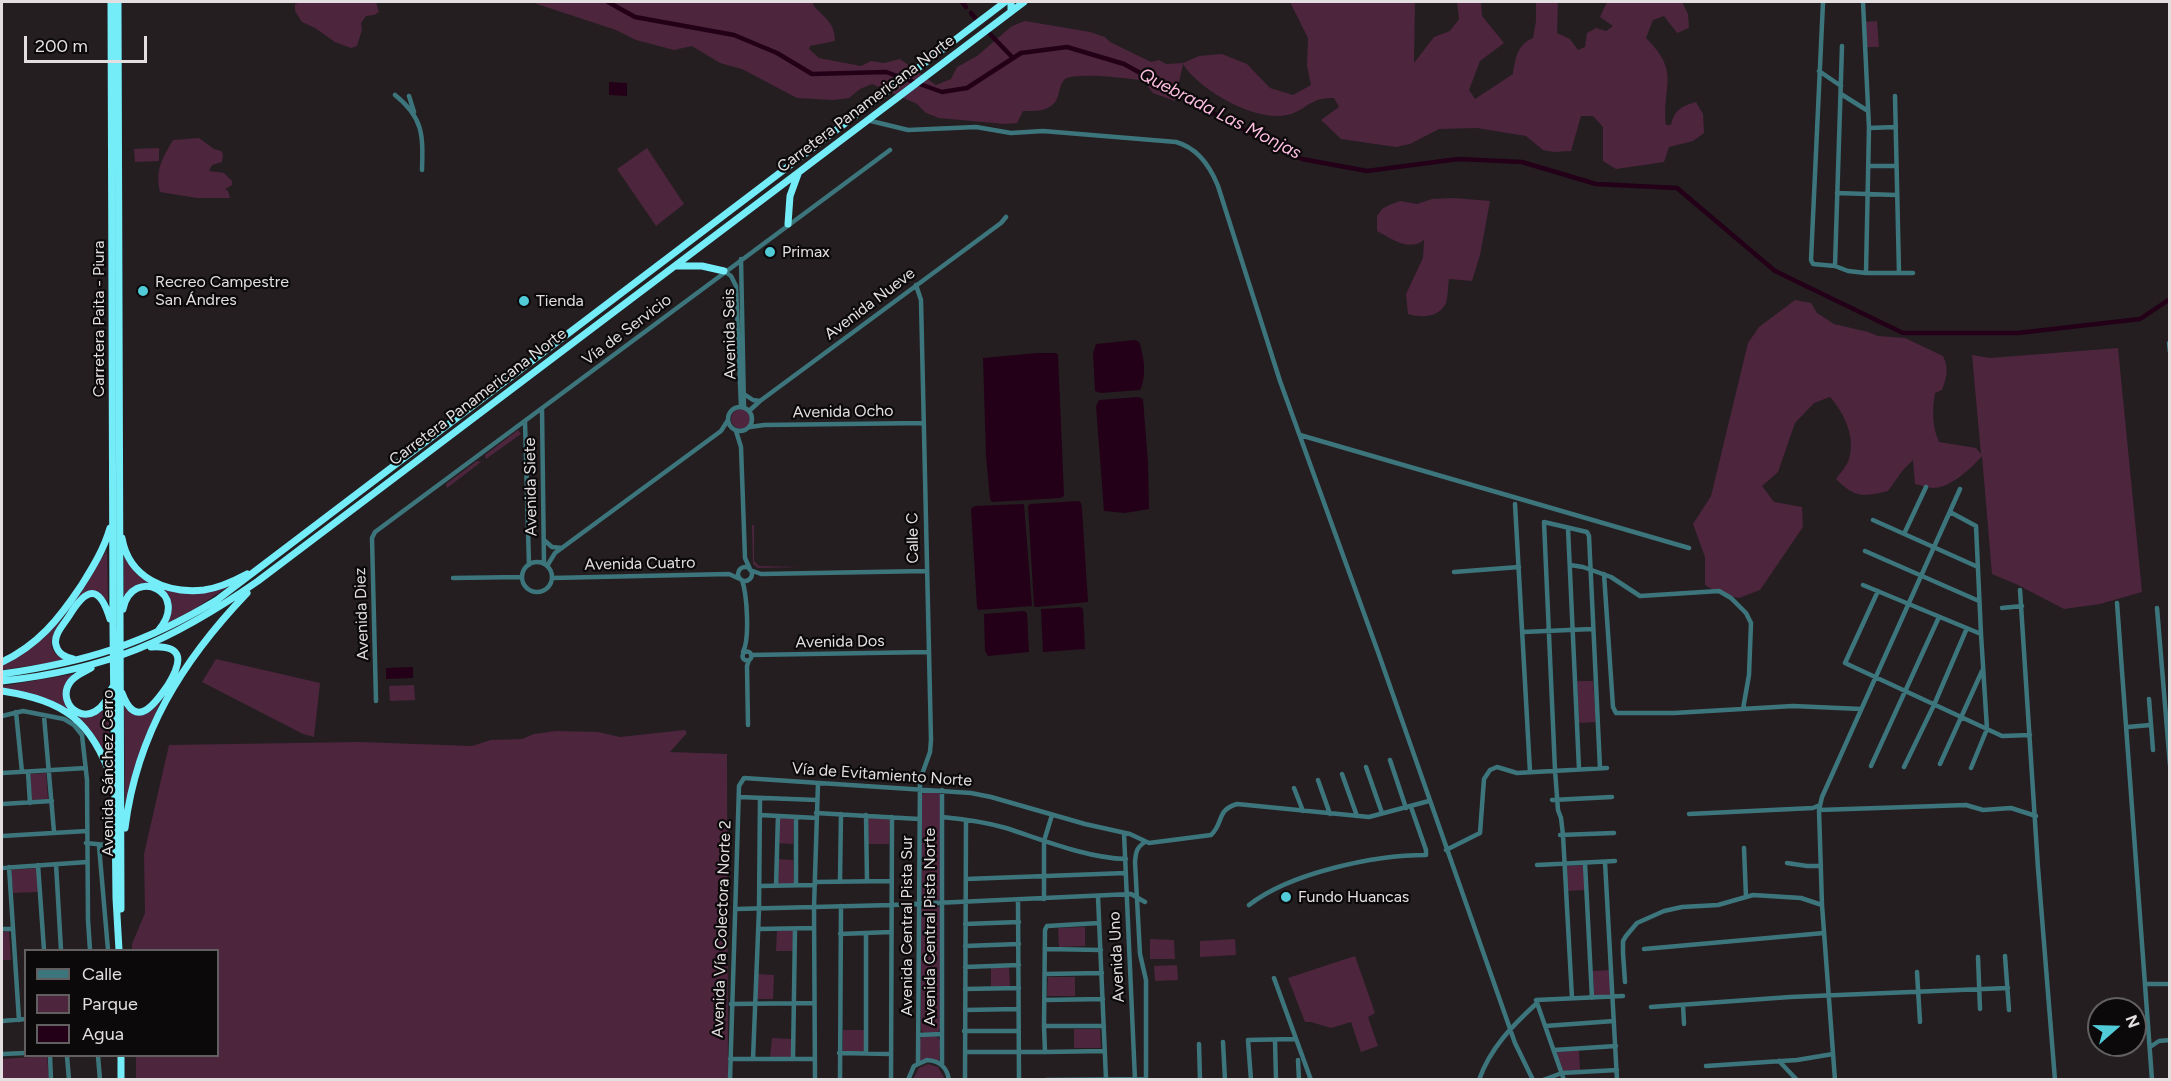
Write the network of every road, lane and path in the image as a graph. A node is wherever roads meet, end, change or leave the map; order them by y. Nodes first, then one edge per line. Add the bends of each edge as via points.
1 (111, 2) edge
2 (118, 2) edge
3 (1005, 2) edge
4 (1011, 2) edge
5 (1024, 2) edge
6 (1823, 2) edge
7 (1863, 2) edge
8 (1011, 11) junction
9 (1842, 46) dead end
10 (1819, 72) junction
11 (1841, 86) junction
12 (1840, 94) junction
13 (395, 95) dead end
14 (409, 96) dead end
15 (1895, 96) dead end
16 (1868, 111) junction
17 (415, 117) junction
18 (867, 120) junction
19 (1896, 127) junction
20 (1869, 129) junction
21 (890, 150) dead end
22 (1869, 166) junction
23 (1896, 166) junction
24 (422, 170) dead end
25 (800, 171) junction
26 (1837, 193) junction
27 (1868, 194) junction
28 (1896, 195) junction
29 (1005, 217) dead end
30 (788, 224) junction
31 (741, 259) junction
32 (674, 266) junction
33 (1835, 266) junction
34 (724, 271) junction
35 (1866, 273) junction
36 (1899, 273) junction
37 (1913, 273) dead end
38 (916, 285) junction
39 (620, 294) junction
40 (627, 302) junction
41 (2169, 343) edge
42 (2169, 352) edge
43 (742, 392) junction
44 (760, 401) junction
45 (542, 409) junction
46 (746, 411) junction
47 (728, 420) junction
48 (525, 422) junction
49 (923, 423) junction
50 (764, 425) junction
51 (748, 428) junction
52 (734, 429) junction
53 (721, 431) junction
54 (1300, 435) junction
55 (741, 447) junction
56 (412, 453) junction
57 (418, 460) junction
58 (1926, 487) dead end
59 (1960, 489) dead end
60 (1515, 504) dead end
61 (1950, 512) junction
62 (1873, 520) dead end
63 (116, 521) junction
64 (1568, 528) junction
65 (379, 529) joint
66 (1904, 534) junction
67 (544, 540) junction
68 (1934, 547) junction
69 (562, 548) junction
70 (1689, 548) dead end
71 (1865, 551) dead end
72 (744, 558) junction
73 (266, 565) junction
74 (529, 565) junction
75 (545, 565) junction
76 (1570, 565) junction
77 (1519, 567) junction
78 (1978, 567) junction
79 (740, 570) junction
80 (750, 570) junction
81 (1590, 570) junction
82 (926, 571) junction
83 (1454, 572) dead end
84 (729, 574) junction
85 (760, 574) junction
86 (1604, 574) junction
87 (1921, 576) junction
88 (522, 577) junction
89 (453, 578) dead end
90 (552, 578) junction
91 (741, 579) junction
92 (749, 579) junction
93 (258, 581) junction
94 (1863, 585) dead end
95 (745, 590) junction
96 (2020, 590) dead end
97 (1878, 591) junction
98 (1979, 601) junction
99 (2117, 603) dead end
100 (1909, 604) junction
101 (1591, 605) junction
102 (1602, 605) dead end
103 (2022, 606) junction
104 (2002, 608) dead end
105 (2157, 608) dead end
106 (1939, 617) junction
107 (117, 625) junction
108 (1967, 628) junction
109 (1574, 629) junction
110 (1592, 629) junction
111 (1550, 630) junction
112 (1523, 632) junction
113 (155, 634) junction
114 (1981, 634) junction
115 (113, 636) joint
116 (145, 647) junction
117 (929, 652) junction
118 (747, 654) junction
119 (81, 659) junction
120 (2, 662) edge
121 (96, 664) junction
122 (1983, 669) junction
123 (2, 674) edge
124 (1875, 678) junction
125 (2, 681) edge
126 (114, 683) junction
127 (121, 688) junction
128 (2, 691) edge
129 (1904, 691) junction
130 (2149, 699) dead end
131 (376, 701) dead end
132 (1934, 705) junction
133 (1743, 709) junction
134 (1861, 709) junction
135 (16, 712) junction
136 (2, 716) edge
137 (44, 716) junction
138 (1962, 718) junction
139 (748, 725) dead end
140 (2150, 725) junction
141 (2128, 727) junction
142 (1987, 729) junction
143 (2030, 735) junction
144 (2153, 750) dead end
145 (1390, 760) dead end
146 (1940, 764) dead end
147 (2169, 765) edge
148 (1366, 766) dead end
149 (1871, 766) dead end
150 (1904, 767) dead end
151 (86, 768) junction
152 (1600, 768) junction
153 (1607, 768) dead end
154 (1971, 768) dead end
155 (1579, 769) junction
156 (50, 771) junction
157 (1555, 771) junction
158 (25, 772) junction
159 (1530, 772) junction
160 (2, 773) edge
161 (1342, 774) dead end
162 (741, 780) joint
163 (1318, 780) dead end
164 (818, 783) junction
165 (115, 787) junction
166 (1294, 788) dead end
167 (920, 789) junction
168 (942, 790) junction
169 (739, 796) junction
170 (1612, 796) dead end
171 (760, 798) junction
172 (817, 800) junction
173 (1555, 800) junction
174 (52, 801) junction
175 (1429, 801) junction
176 (30, 803) junction
177 (2, 804) edge
178 (1408, 807) junction
179 (1820, 808) junction
180 (1303, 811) junction
181 (1382, 813) junction
182 (841, 814) junction
183 (1330, 814) junction
184 (1689, 814) dead end
185 (760, 815) junction
186 (816, 815) junction
187 (866, 815) junction
188 (1052, 815) junction
189 (778, 816) junction
190 (1357, 816) junction
191 (2036, 816) junction
192 (796, 817) junction
193 (892, 817) junction
194 (942, 817) junction
195 (919, 819) junction
196 (966, 820) junction
197 (87, 831) junction
198 (54, 832) junction
199 (1124, 832) junction
200 (1614, 833) dead end
201 (2, 835) edge
202 (1134, 835) junction
203 (1562, 835) junction
204 (1044, 842) junction
205 (1144, 842) junction
206 (86, 843) junction
207 (99, 846) junction
208 (116, 846) junction
209 (1744, 848) dead end
210 (1446, 850) junction
211 (1136, 852) junction
212 (122, 858) junction
213 (1126, 859) junction
214 (1615, 861) dead end
215 (87, 862) junction
216 (1605, 862) junction
217 (1585, 863) junction
218 (1787, 863) dead end
219 (56, 864) junction
220 (1565, 864) junction
221 (38, 865) junction
222 (1537, 865) dead end
223 (1821, 866) junction
224 (9, 867) junction
225 (2, 868) edge
226 (1126, 873) junction
227 (1044, 876) junction
228 (966, 879) junction
229 (840, 881) junction
230 (867, 881) junction
231 (891, 881) junction
232 (815, 884) junction
233 (796, 885) junction
234 (759, 886) junction
235 (776, 886) junction
236 (1127, 896) junction
237 (1098, 897) junction
238 (1746, 897) junction
239 (1137, 898) junction
240 (1044, 899) junction
241 (1018, 900) junction
242 (966, 902) junction
243 (1145, 902) dead end
244 (942, 903) junction
245 (919, 904) junction
246 (892, 905) junction
247 (1249, 905) dead end
248 (1822, 905) junction
249 (841, 906) junction
250 (814, 907) junction
251 (735, 909) junction
252 (759, 909) junction
253 (1019, 922) junction
254 (119, 923) junction
255 (1100, 923) junction
256 (965, 924) junction
257 (814, 928) junction
258 (2, 929) edge
259 (12, 929) junction
260 (758, 929) junction
261 (795, 929) junction
262 (891, 932) junction
263 (866, 933) junction
264 (1824, 933) junction
265 (840, 934) junction
266 (1019, 944) junction
267 (965, 946) junction
268 (44, 949) edge
269 (61, 949) edge
270 (90, 949) edge
271 (108, 949) edge
272 (119, 949) edge
273 (1046, 949) junction
274 (1644, 949) dead end
275 (1101, 950) junction
276 (2005, 956) dead end
277 (1978, 957) dead end
278 (1019, 965) junction
279 (965, 967) junction
280 (1917, 972) dead end
281 (1102, 973) junction
282 (1045, 974) junction
283 (1274, 978) dead end
284 (1625, 982) dead end
285 (2146, 984) junction
286 (2168, 984) dead end
287 (1018, 988) junction
288 (1978, 988) junction
289 (2008, 988) junction
290 (965, 989) junction
291 (1918, 991) junction
292 (1829, 995) junction
293 (1623, 996) dead end
294 (1613, 997) junction
295 (1572, 998) junction
296 (1592, 998) junction
297 (1103, 999) junction
298 (1045, 1000) junction
299 (814, 1003) junction
300 (1537, 1003) junction
301 (731, 1004) junction
302 (754, 1004) junction
303 (794, 1004) junction
304 (1683, 1005) junction
305 (1651, 1007) dead end
306 (1018, 1009) junction
307 (1980, 1009) dead end
308 (965, 1010) junction
309 (2009, 1010) dead end
310 (24, 1019) edge
311 (19, 1020) junction
312 (2, 1021) edge
313 (1614, 1021) junction
314 (1920, 1022) dead end
315 (1684, 1024) dead end
316 (1044, 1026) junction
317 (1104, 1026) junction
318 (1545, 1026) junction
319 (1510, 1027) junction
320 (964, 1031) junction
321 (1019, 1031) junction
322 (942, 1034) junction
323 (919, 1035) junction
324 (1296, 1039) junction
325 (1275, 1040) junction
326 (2169, 1040) edge
327 (1222, 1042) dead end
328 (1199, 1044) dead end
329 (1616, 1046) junction
330 (2150, 1047) junction
331 (1554, 1050) junction
332 (1105, 1051) junction
333 (965, 1052) junction
334 (1019, 1052) junction
335 (1045, 1052) junction
336 (24, 1053) edge
337 (839, 1053) junction
338 (866, 1053) junction
339 (2, 1054) edge
340 (891, 1054) junction
341 (1833, 1054) junction
342 (50, 1057) edge
343 (67, 1057) edge
344 (98, 1057) edge
345 (121, 1057) edge
346 (730, 1059) junction
347 (753, 1059) junction
348 (793, 1059) junction
349 (814, 1059) junction
350 (1298, 1060) dead end
351 (1779, 1060) junction
352 (918, 1063) junction
353 (942, 1064) junction
354 (1706, 1066) dead end
355 (1617, 1070) junction
356 (1562, 1073) junction
357 (1106, 1079) edge
358 (1135, 1079) edge
359 (1146, 1079) edge
360 (1533, 1079) edge
361 (51, 1080) edge
362 (69, 1080) edge
363 (100, 1080) edge
364 (121, 1080) edge
365 (730, 1080) edge
366 (815, 1080) edge
367 (840, 1080) edge
368 (891, 1080) edge
369 (908, 1080) edge
370 (949, 1080) edge
371 (965, 1080) edge
372 (1019, 1080) edge
373 (1046, 1080) edge
374 (1200, 1080) edge
375 (1225, 1080) edge
376 (1251, 1080) edge
377 (1276, 1080) edge
378 (1299, 1080) edge
379 (1311, 1080) edge
380 (1479, 1080) edge
381 (1543, 1080) edge
382 (1564, 1080) edge
383 (1617, 1080) edge
384 (1797, 1080) edge
385 (1835, 1080) edge
386 (2055, 1080) edge
387 (2152, 1080) edge

1 - 63 highway, Carretera Paita - Piura
2 - 63 highway, Carretera Paita - Piura
3 - 39 highway, Carretera Panamericana Norte
4 - 8 highway
5 - 8 highway, Carretera Panamericana Norte
6 - 10 street
7 - 16 street
8 - 18 highway, Carretera Panamericana Norte
9 - 11 street
10 - 11 street
10 - 33 street via 1811,260 1813,264
11 - 12 street
12 - 16 street
12 - 26 street
13 - 17 street
14 - 17 street
15 - 19 street
16 - 20 street
17 - 24 street via 424,144
18 - 25 highway, Carretera Panamericana Norte
18 - 54 street via 908,129 976,127 1011,133 1039,130 1115,135 1176,142 1196,152 1218,186
19 - 20 street
19 - 23 street
20 - 22 street
21 - 30 street, Vía de Servicio
22 - 23 street
22 - 27 street
23 - 28 street
25 - 30 highway via 791,188
25 - 32 highway, Carretera Panamericana Norte
26 - 27 street
26 - 33 street
27 - 28 street
27 - 35 street
28 - 36 street
29 - 38 street, Avenida Nueve
30 - 31 street, Vía de Servicio
31 - 34 street, Vía de Servicio
31 - 43 street, Avenida Seis
32 - 34 highway
32 - 40 highway, Carretera Panamericana Norte
33 - 35 street
34 - 43 street, Avenida Seis via 736,286
34 - 45 street, Vía de Servicio
35 - 36 street
36 - 37 street
38 - 44 street, Avenida Nueve
38 - 49 street, Calle C via 921,300
39 - 40 highway
39 - 56 highway, Carretera Panamericana Norte
40 - 57 highway, Carretera Panamericana Norte
41 - 42 street
43 - 44 street
43 - 46 street, Avenida Seis
44 - 46 street, Avenida Nueve
45 - 48 street, Vía de Servicio
45 - 67 street, Avenida Siete
46 - 47 street, Avenida Nueve via 731,412
46 - 50 street
46 - 51 street, Avenida Seis
47 - 52 street
47 - 53 street
48 - 65 street, Vía de Servicio
48 - 74 street, Avenida Siete
49 - 50 street, Avenida Ocho
49 - 82 street, Calle C
50 - 51 street, Avenida Ocho
51 - 52 street, Avenida Ocho
51 - 55 street
52 - 53 street
52 - 55 street
53 - 69 street
54 - 70 street
54 - 175 street
55 - 72 street
56 - 57 highway
56 - 73 highway, Carretera Panamericana Norte
57 - 93 highway, Carretera Panamericana Norte
58 - 66 street
59 - 61 street
60 - 77 street
61 - 68 street
61 - 78 street via 1977,526
62 - 66 street
63 - 73 highway via 130,561 145,576 163,585 185,590 210,588
63 - 107 highway, Carretera Paita - Piura
63 - 120 highway via 97,561 53,626
64 - 76 street
64 - 81 street via 1588,534
64 - 111 street via 1544,522
65 - 131 street, Avenida Diez via 372,538
66 - 68 street
67 - 69 street via 552,547
67 - 75 street, Avenida Siete
68 - 78 street
68 - 87 street
69 - 75 street
71 - 87 street
72 - 79 street
72 - 80 street
73 - 113 highway, Carretera Panamericana Norte via 217,600
74 - 75 street
74 - 88 street
75 - 90 street
76 - 81 street
76 - 109 street
77 - 83 street
77 - 112 street
78 - 98 street
79 - 80 street
79 - 84 street, Avenida Cuatro
79 - 91 street
80 - 85 street
80 - 92 street
81 - 86 street
81 - 101 street
82 - 85 street
82 - 117 street, Calle C
84 - 90 street, Avenida Cuatro
84 - 91 street, Avenida Cuatro
85 - 92 street
86 - 133 street via 1640,596 1719,591 1731,598 1746,613 1750,624 1749,675
86 - 133 street via 1614,711 1620,714
87 - 98 street
87 - 100 street
88 - 89 street
88 - 90 street via 527,588 537,592 547,588
91 - 92 street
91 - 95 street
92 - 95 street
93 - 116 highway, Carretera Panamericana Norte via 201,619
93 - 212 highway via 198,649 156,718 135,775
94 - 97 street
95 - 118 street
96 - 103 street
97 - 100 street
97 - 124 street via 1845,663
98 - 114 street
99 - 141 street
100 - 106 street
100 - 124 street
101 - 102 street
101 - 110 street
103 - 104 street
103 - 143 street
105 - 147 street
106 - 108 street
106 - 129 street
107 - 113 highway via 130,593 139,587 153,587 165,596 169,610
107 - 115 highway, Carretera Paita - Piura
107 - 119 highway via 101,598 91,594 80,599 55,641 64,656
107 - 127 highway, Avenida Sánchez Cerro
108 - 114 street
108 - 132 street
109 - 110 street
109 - 111 street
109 - 155 street
110 - 152 street
111 - 112 street
111 - 157 street
112 - 159 street
113 - 119 highway, Carretera Panamericana Norte
114 - 122 street
115 - 126 highway, Avenida Sánchez Cerro
116 - 121 highway, Carretera Panamericana Norte
116 - 127 highway via 174,651 179,660 176,671 146,711 131,707
117 - 118 street, Avenida Dos
117 - 167 street, Calle C via 931,748
118 - 139 street
119 - 123 highway, Carretera Panamericana Norte
121 - 125 highway, Carretera Panamericana Norte
121 - 126 highway via 70,683 66,696 71,708 85,715 96,712 106,703
122 - 138 street
122 - 142 street
124 - 129 street
124 - 134 street
126 - 165 highway, Avenida Sánchez Cerro
127 - 212 highway, Avenida Sánchez Cerro
128 - 165 highway via 53,704 79,721 98,746
129 - 132 street
129 - 149 street
130 - 140 street
132 - 138 street
132 - 150 street
133 - 134 street
134 - 179 street via 1828,779
135 - 136 street
135 - 137 street
135 - 158 street
137 - 151 street via 64,719 80,732
137 - 156 street
138 - 142 street
138 - 146 street
140 - 141 street
140 - 144 street
141 - 285 street
142 - 143 street via 2002,736
142 - 154 street
143 - 191 street
145 - 178 street
148 - 181 street
151 - 156 street
151 - 197 street
152 - 153 street
152 - 155 street
155 - 157 street
156 - 158 street
156 - 174 street
157 - 159 street
157 - 173 street
158 - 160 street
158 - 176 street
159 - 210 street via 1497,767 1490,770 1484,779 1480,833
161 - 190 street
162 - 164 street, Vía de Evitamiento Norte
162 - 169 street, Avenida Vía Colectora Norte 2
163 - 183 street
164 - 167 street, Vía de Evitamiento Norte
164 - 172 street
165 - 208 highway, Avenida Sánchez Cerro
166 - 180 street
167 - 168 street, Vía de Evitamiento Norte
167 - 195 street, Avenida Central Pista Sur
168 - 188 street, Vía de Evitamiento Norte via 991,797
168 - 194 street, Avenida Central Pista Norte
169 - 171 street
169 - 251 street, Avenida Vía Colectora Norte 2
170 - 173 street
171 - 172 street
171 - 185 street
172 - 186 street
173 - 203 street
174 - 176 street
174 - 198 street
175 - 178 street
175 - 210 street
176 - 177 street
178 - 181 street
178 - 247 street via 1426,855 1384,857 1328,870 1278,888
179 - 184 street
179 - 191 street via 1966,805 1983,810 2012,808
179 - 223 street
180 - 183 street
180 - 205 street via 1237,804 1223,811 1211,836
181 - 190 street
182 - 186 street
182 - 187 street
182 - 229 street
183 - 190 street
185 - 189 street
185 - 234 street
186 - 192 street
186 - 232 street
187 - 193 street
187 - 230 street
188 - 199 street, Vía de Evitamiento Norte
188 - 204 street
189 - 192 street
189 - 235 street
191 - 386 street
192 - 233 street
193 - 195 street
193 - 231 street
194 - 196 street
194 - 244 street, Avenida Central Pista Norte
195 - 245 street, Avenida Central Pista Sur
196 - 204 street
196 - 228 street
197 - 198 street
197 - 206 street
198 - 201 street
199 - 202 street, Vía de Evitamiento Norte
199 - 213 street, Avenida Uno
200 - 203 street
202 - 205 street, Vía de Evitamiento Norte
202 - 211 street
203 - 220 street
204 - 213 street
204 - 227 street
205 - 211 street
206 - 207 street
206 - 215 street
207 - 208 street
207 - 271 street
208 - 254 highway, Avenida Sánchez Cerro
209 - 238 street
210 - 319 street
211 - 239 street
212 - 254 highway, Avenida Sánchez Cerro
213 - 226 street, Avenida Uno
214 - 216 street
215 - 219 street
215 - 270 street
216 - 217 street
216 - 294 street
217 - 220 street
217 - 296 street
218 - 223 street
219 - 221 street
219 - 269 street
220 - 222 street
220 - 295 street
221 - 224 street
221 - 268 street
223 - 248 street
224 - 225 street
224 - 259 street
226 - 227 street
226 - 236 street, Avenida Uno
227 - 228 street
227 - 240 street
228 - 242 street
229 - 230 street
229 - 232 street
230 - 231 street
231 - 246 street
232 - 233 street
232 - 250 street
233 - 235 street
234 - 235 street
234 - 252 street
236 - 237 street
236 - 239 street
236 - 358 street, Avenida Uno
237 - 240 street
237 - 255 street
238 - 248 street via 1802,898
238 - 284 street via 1718,905 1664,911 1636,923 1623,942
239 - 243 street
239 - 359 street via 1140,954 1146,980
240 - 241 street
241 - 242 street
241 - 253 street
242 - 244 street
242 - 256 street
244 - 245 street
244 - 322 street, Avenida Central Pista Norte
245 - 246 street
245 - 323 street, Avenida Central Pista Sur
246 - 249 street
246 - 262 street
248 - 264 street
249 - 250 street
249 - 265 street
250 - 252 street
250 - 257 street
251 - 252 street
251 - 301 street, Avenida Vía Colectora Norte 2
252 - 260 street
253 - 256 street
253 - 266 street
254 - 272 highway, Avenida Sánchez Cerro
255 - 273 street via 1047,926
255 - 275 street
256 - 267 street
257 - 261 street
257 - 299 street
258 - 259 street
259 - 311 street
260 - 261 street
260 - 302 street
261 - 303 street
262 - 263 street
262 - 340 street
263 - 265 street
263 - 338 street
264 - 274 street
264 - 292 street
265 - 337 street
266 - 267 street
266 - 278 street
267 - 279 street
273 - 275 street
273 - 282 street
275 - 281 street
276 - 289 street
277 - 288 street
278 - 279 street
278 - 287 street
279 - 290 street
280 - 291 street
281 - 282 street
281 - 297 street
282 - 298 street
283 - 324 street
285 - 286 street
285 - 330 street
287 - 290 street
287 - 306 street
288 - 289 street
288 - 291 street
288 - 307 street
289 - 309 street
290 - 308 street
291 - 292 street
291 - 314 street
292 - 304 street
292 - 341 street
293 - 294 street
294 - 296 street
294 - 313 street
295 - 296 street
295 - 300 street via 1536,1000
297 - 298 street
297 - 317 street
298 - 316 street
299 - 303 street
299 - 349 street
300 - 318 street
300 - 319 street
301 - 302 street
301 - 346 street, Avenida Vía Colectora Norte 2
302 - 303 street
302 - 347 street
303 - 348 street
304 - 305 street
304 - 315 street
306 - 308 street
306 - 321 street
308 - 320 street
310 - 311 street
311 - 312 street
313 - 318 street
313 - 329 street
316 - 317 street
316 - 335 street
317 - 332 street
318 - 331 street
319 - 360 street
319 - 380 street via 1484,1065
320 - 321 street
320 - 333 street
321 - 334 street
322 - 323 street
322 - 353 street, Avenida Central Pista Norte
323 - 352 street, Avenida Central Pista Sur
324 - 325 street
324 - 379 street
325 - 376 street via 1248,1040
325 - 377 street
326 - 330 street
327 - 375 street
328 - 374 street
329 - 331 street
329 - 355 street
330 - 387 street
331 - 356 street
332 - 335 street
332 - 357 street
333 - 334 street
333 - 371 street
334 - 335 street
334 - 372 street
336 - 339 street
337 - 338 street
337 - 367 street
338 - 340 street
340 - 368 street
341 - 351 street
341 - 385 street
342 - 361 street
343 - 362 street
344 - 363 street
345 - 364 highway
346 - 347 street
346 - 365 street, Avenida Vía Colectora Norte 2
347 - 348 street
348 - 349 street
349 - 366 street
350 - 378 street
351 - 354 street
351 - 384 street
352 - 353 street via 927,1060
352 - 369 street
353 - 370 street
355 - 356 street
355 - 383 street
356 - 381 street
356 - 382 street
357 - 358 street
357 - 373 street
358 - 359 street

